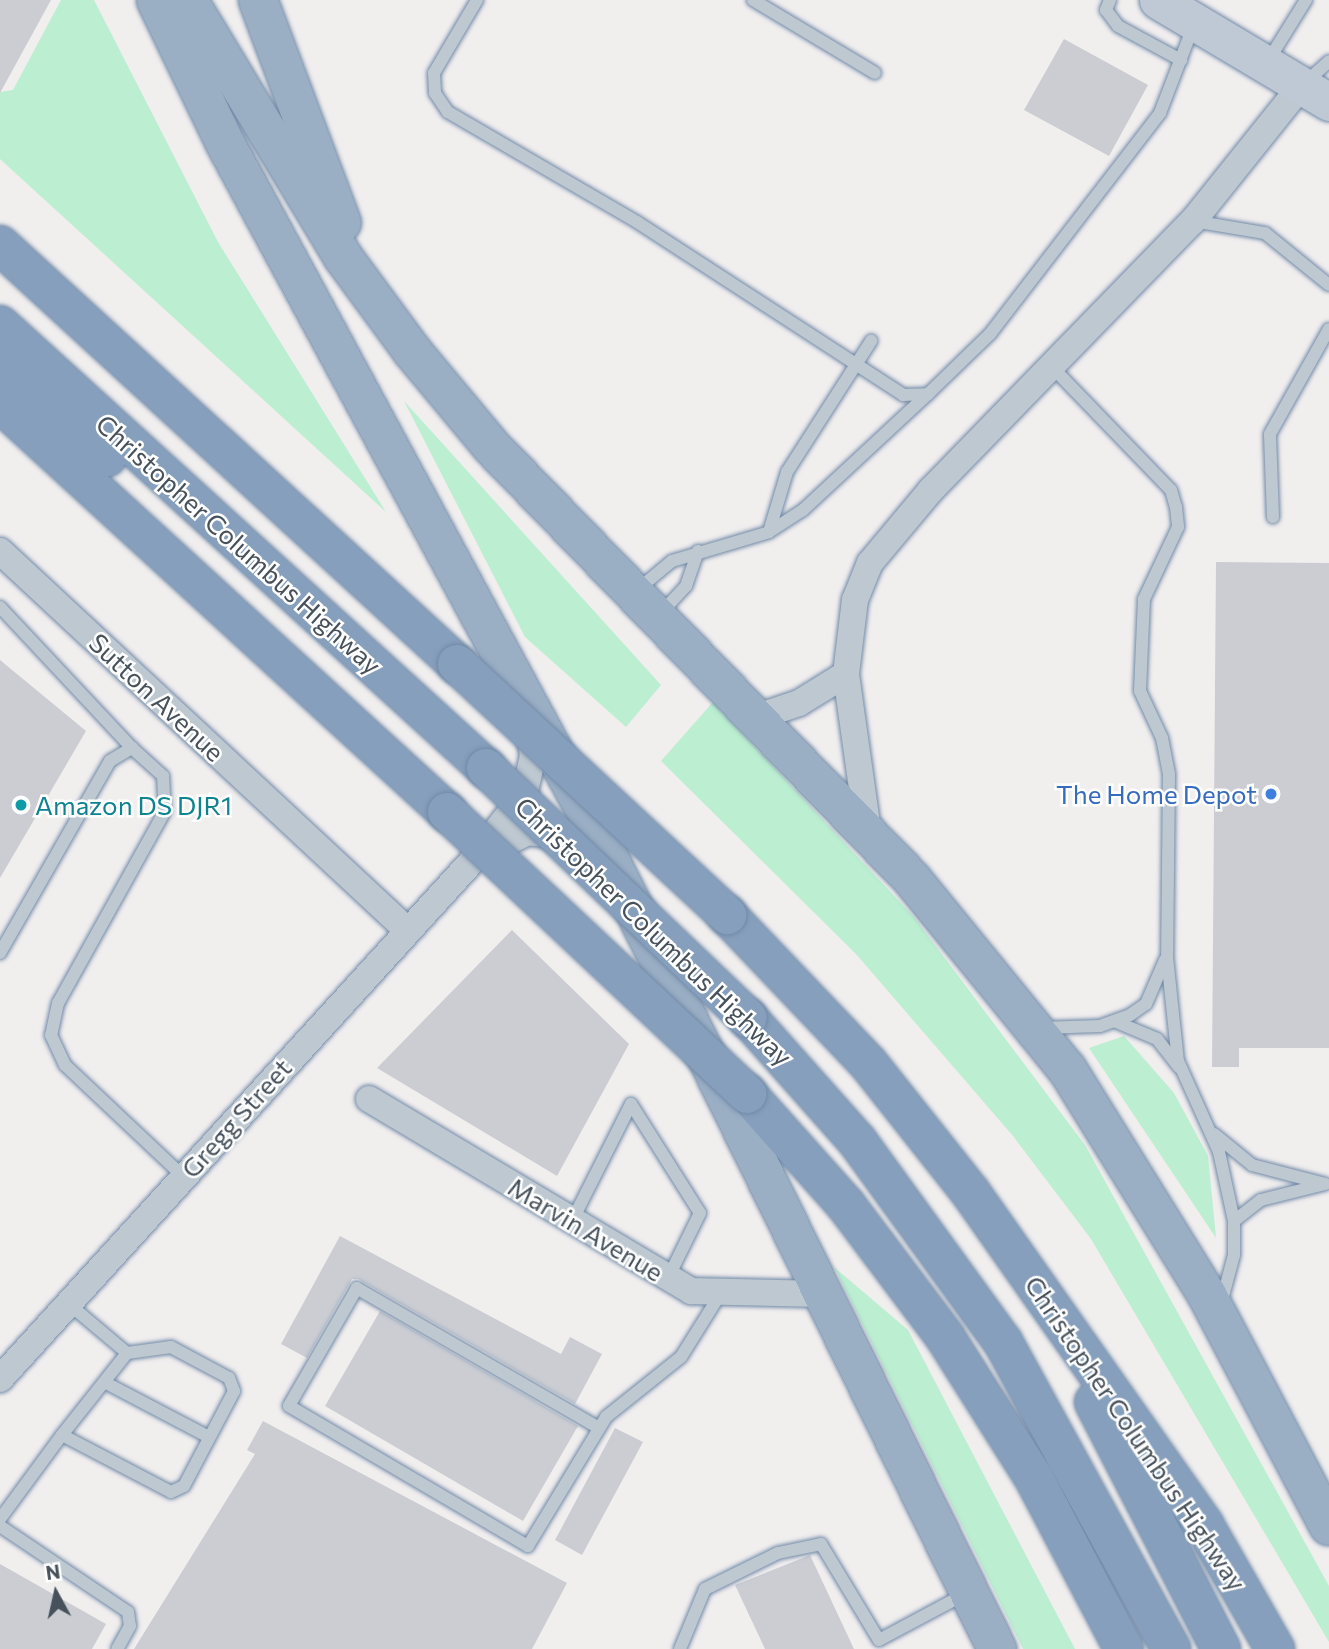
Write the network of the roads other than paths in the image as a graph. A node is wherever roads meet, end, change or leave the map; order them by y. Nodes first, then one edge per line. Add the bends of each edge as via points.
1 (156, 0) edge
2 (188, 0) edge
3 (258, 0) edge
4 (477, 0) edge
5 (753, 0) edge
6 (1110, 0) edge
7 (1158, 0) edge
8 (1306, 0) edge
9 (1195, 22) junction
10 (1181, 60) junction
11 (1329, 61) edge
12 (1266, 64) junction
13 (875, 73) dead end
14 (1315, 94) edge
15 (1193, 221) junction
16 (0, 245) edge
17 (1329, 285) edge
18 (368, 290) junction
19 (0, 325) edge
20 (1329, 329) edge
21 (871, 341) dead end
22 (855, 365) junction
23 (0, 368) edge
24 (1054, 369) junction
25 (928, 394) junction
26 (0, 403) edge
27 (1273, 517) dead end
28 (217, 526) junction
29 (769, 532) junction
30 (0, 551) edge
31 (698, 551) junction
32 (646, 605) junction
33 (0, 607) edge
34 (846, 674) junction
35 (525, 695) junction
36 (757, 717) junction
37 (132, 748) junction
38 (868, 831) junction
39 (607, 854) junction
40 (474, 859) junction
41 (405, 929) junction
42 (0, 953) edge
43 (1167, 957) junction
44 (1114, 1021) junction
45 (1036, 1029) junction
46 (1183, 1073) junction
47 (369, 1099) dead end
48 (1210, 1131) junction
49 (184, 1177) junction
50 (1327, 1184) edge
51 (572, 1221) junction
52 (1234, 1221) junction
53 (1016, 1255) junction
54 (667, 1278) junction
55 (720, 1293) junction
56 (821, 1294) junction
57 (70, 1305) junction
58 (1217, 1315) junction
59 (127, 1353) junction
60 (0, 1379) edge
61 (106, 1382) junction
62 (599, 1428) junction
63 (62, 1434) junction
64 (209, 1437) junction
65 (0, 1518) edge
66 (1329, 1525) edge
67 (0, 1526) edge
68 (968, 1592) junction
69 (117, 1649) edge
70 (680, 1649) edge
71 (997, 1649) edge
72 (1124, 1649) edge
73 (1171, 1649) edge
74 (1221, 1649) edge
75 (1275, 1649) edge

1 - 35 highway via 225,143
2 - 18 highway via 219,61
3 - 18 highway
4 - 22 lane via 434,73 435,93 449,113 637,222
5 - 13 lane
6 - 10 lane via 1105,10 1118,26
7 - 9 main road
8 - 12 lane
9 - 10 lane
9 - 12 main road
10 - 25 lane via 1151,124 990,334
11 - 14 lane
12 - 14 main road
14 - 15 street
15 - 17 lane via 1265,233
15 - 24 street
16 - 53 highway, Christopher Columbus Highway, bridge via 727,915 868,1063
18 - 32 highway via 492,447
19 - 28 highway, Christopher Columbus Highway
20 - 27 lane via 1270,434
21 - 22 lane
22 - 25 lane via 903,395
22 - 29 lane via 787,472
23 - 28 highway via 141,485
24 - 34 street via 931,490 870,563 855,600
24 - 43 lane via 1171,490 1176,507 1178,527 1144,599 1140,686 1162,738 1169,774
25 - 29 lane via 803,510
26 - 72 highway, Christopher Columbus Highway, bridge via 747,1094 846,1205 945,1337 1033,1476
28 - 73 highway, Christopher Columbus Highway, bridge via 486,768 748,1018 858,1142 1003,1342
29 - 31 lane
30 - 41 street, Sutton Avenue
31 - 32 lane via 672,561
31 - 32 lane via 686,586
32 - 36 highway
33 - 37 lane via 96,702
34 - 36 street via 799,703
34 - 38 street
35 - 39 highway
35 - 40 street, Gregg Street via 533,757 524,795
36 - 38 highway
37 - 42 lane via 110,761
37 - 49 lane via 163,776 165,811 58,1003 51,1035 65,1065
38 - 45 highway
39 - 40 street, Gregg Street via 570,837 528,832
39 - 56 highway
40 - 41 street, Gregg Street
41 - 49 street, Gregg Street
43 - 44 lane via 1146,1004
43 - 46 lane
44 - 45 lane
44 - 46 lane via 1157,1039
45 - 58 highway via 1135,1175
46 - 48 lane
47 - 51 street, Marvin Avenue
48 - 50 lane via 1252,1165
48 - 52 lane
49 - 57 street, Gregg Street
50 - 52 lane via 1262,1200
51 - 54 street, Marvin Avenue
51 - 54 lane via 631,1104 700,1213
52 - 58 lane via 1234,1255
53 - 74 highway, Christopher Columbus Highway
53 - 75 highway, Christopher Columbus Highway via 1204,1525
54 - 55 street, Marvin Avenue via 691,1291
55 - 56 street, Marvin Avenue
55 - 62 lane via 681,1357
56 - 68 highway
57 - 59 lane
57 - 60 street, Gregg Street
58 - 66 highway
59 - 61 lane
59 - 64 lane via 171,1347 229,1378 234,1391
61 - 63 lane
61 - 64 lane
62 - 62 lane via 528,1546 289,1406 357,1288
63 - 64 lane via 171,1492 184,1486
63 - 65 lane
67 - 69 lane via 128,1612 130,1626
68 - 70 lane via 879,1640 821,1544 778,1553 705,1589
68 - 71 highway

